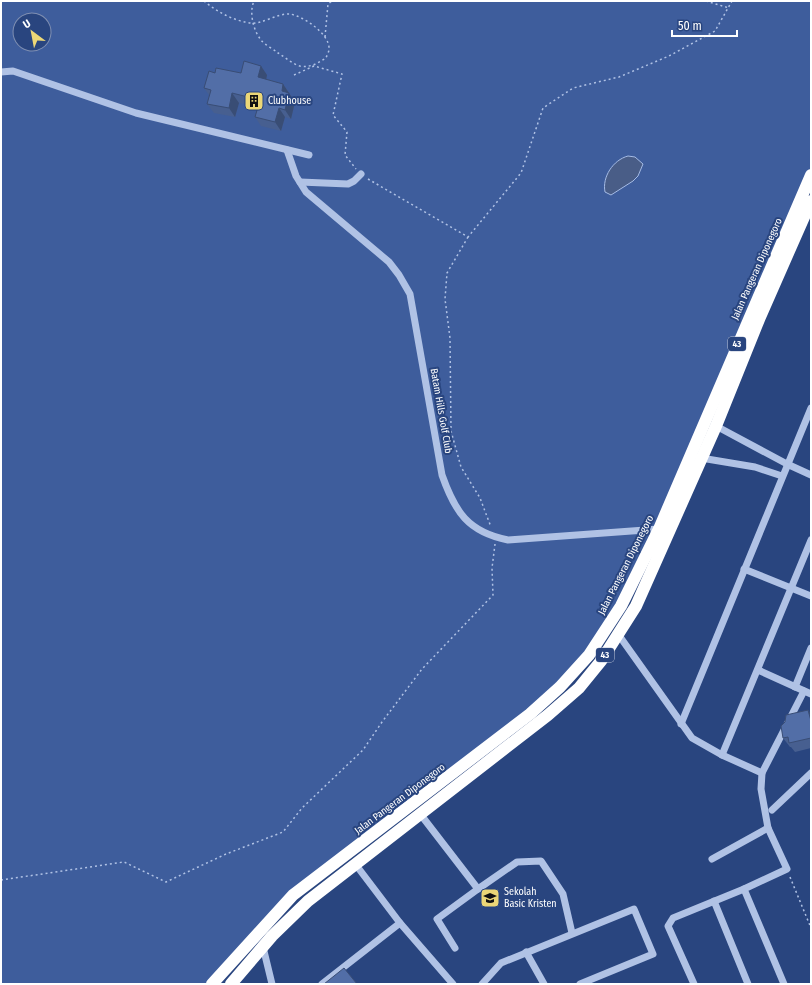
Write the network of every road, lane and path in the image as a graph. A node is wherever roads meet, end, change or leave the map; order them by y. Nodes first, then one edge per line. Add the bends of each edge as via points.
1 (204, 1) edge
2 (254, 1) edge
3 (332, 1) edge
4 (706, 1) edge
5 (732, 1) edge
6 (729, 8) junction
7 (253, 24) junction
8 (325, 37) junction
9 (314, 66) junction
10 (1, 72) edge
11 (294, 76) dead end
12 (287, 150) junction
13 (309, 155) dead end
14 (361, 174) junction
15 (811, 175) edge
16 (300, 182) junction
17 (811, 201) edge
18 (468, 237) junction
19 (811, 408) edge
20 (716, 426) junction
21 (701, 458) junction
22 (787, 464) junction
23 (811, 475) edge
24 (782, 476) junction
25 (659, 529) junction
26 (495, 538) junction
27 (811, 540) edge
28 (744, 568) junction
29 (790, 588) junction
30 (811, 596) edge
31 (618, 634) junction
32 (811, 648) edge
33 (758, 670) junction
34 (795, 687) junction
35 (808, 692) edge
36 (681, 724) junction
37 (722, 755) junction
38 (762, 773) junction
39 (811, 773) edge
40 (772, 810) dead end
41 (421, 815) junction
42 (768, 828) junction
43 (712, 859) dead end
44 (356, 865) junction
45 (787, 869) junction
46 (1, 880) edge
47 (478, 889) junction
48 (744, 889) junction
49 (714, 901) junction
50 (400, 923) junction
51 (811, 928) edge
52 (572, 933) junction
53 (263, 947) junction
54 (455, 948) dead end
55 (526, 952) junction
56 (212, 984) edge
57 (231, 984) edge
58 (272, 984) edge
59 (322, 984) edge
60 (453, 984) edge
61 (482, 984) edge
62 (544, 984) edge
63 (580, 984) edge
64 (694, 984) edge
65 (748, 984) edge
66 (784, 984) edge

1 - 7 path via 232,18
2 - 7 path
3 - 8 path via 328,4
4 - 6 path
5 - 6 path
6 - 18 path via 715,30 670,56 619,77 573,88 543,108 520,173
7 - 8 path via 290,14 314,26
7 - 9 path via 260,39 288,60 300,66
8 - 9 path via 329,48 326,58
9 - 11 path
9 - 14 path via 342,74 333,115 347,132 345,155
10 - 12 street via 13,71 136,113
12 - 13 street
12 - 16 street, Batam Hills Golf Club
14 - 16 street via 348,184
14 - 18 path
15 - 25 highway, Jalan Pangeran Diponegoro / 43
16 - 26 street, Batam Hills Golf Club via 306,192 389,262 410,294 442,475 450,498 474,529
17 - 20 highway, 43
18 - 26 path via 447,273 445,298 450,338 451,431 461,467 480,498
19 - 22 street
20 - 21 highway, 43
20 - 22 street
21 - 24 street
21 - 31 highway, 43 via 636,606
22 - 23 street
22 - 24 street
24 - 28 street
25 - 26 street, Batam Hills Golf Club via 508,540
25 - 56 highway, Jalan Pangeran Diponegoro / 43 via 622,606 588,655 560,687 506,734 293,895
26 - 46 path via 493,596 422,669 363,750 302,808 283,832 226,854 166,882 124,862
27 - 29 street
28 - 29 street
28 - 36 street
29 - 30 street
29 - 33 street
31 - 36 street
31 - 41 highway, 43 via 601,661 579,688
32 - 34 street
33 - 34 street
33 - 37 street
34 - 35 street
35 - 38 street
36 - 37 street via 692,738
37 - 38 street
38 - 42 street via 761,789
39 - 40 street
41 - 44 highway, 43
41 - 47 street
42 - 43 street
42 - 45 street
44 - 50 street
44 - 53 highway, 43 via 308,901
45 - 48 street
45 - 51 path
47 - 52 street via 517,862 541,862 563,894
47 - 54 street via 437,919
48 - 49 street
48 - 66 street
49 - 64 street via 673,918 668,926
49 - 65 street
50 - 59 street
50 - 60 street
52 - 55 street
52 - 63 street via 634,910 653,954
53 - 57 highway, 43
53 - 58 street
55 - 61 street via 501,963
55 - 62 street

